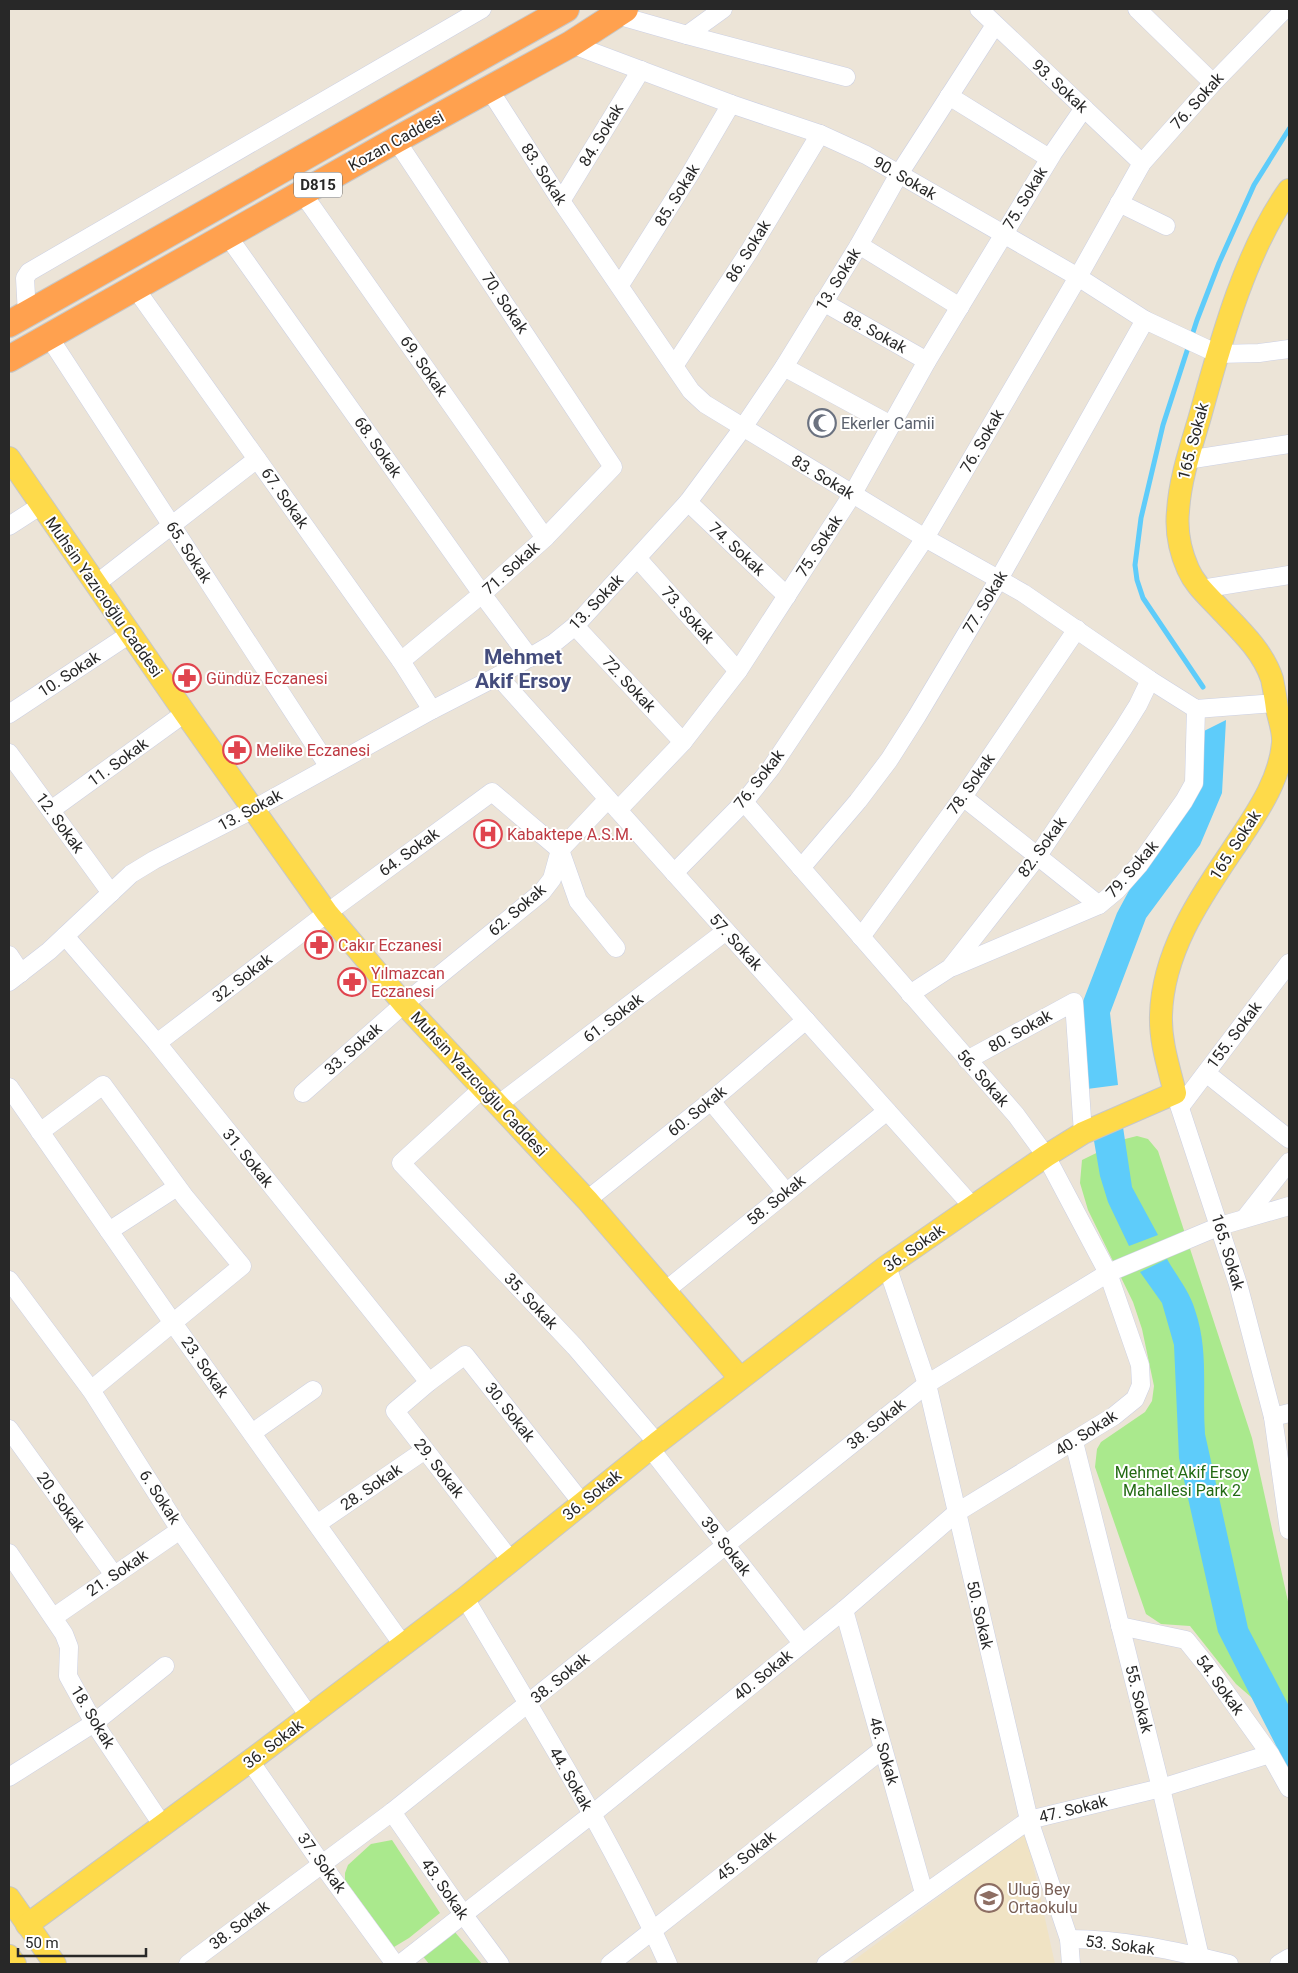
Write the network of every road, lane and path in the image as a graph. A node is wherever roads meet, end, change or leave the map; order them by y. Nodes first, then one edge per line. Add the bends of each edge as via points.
1 (482, 9) edge
2 (566, 9) edge
3 (723, 9) edge
4 (979, 9) edge
5 (1137, 9) edge
6 (1281, 10) edge
7 (621, 12) edge
8 (996, 25) junction
9 (687, 35) junction
10 (571, 44) junction
11 (641, 70) junction
12 (846, 77) dead end
13 (1212, 83) junction
14 (489, 90) junction
15 (949, 96) junction
16 (732, 104) junction
17 (1084, 108) junction
18 (820, 134) junction
19 (396, 140) junction
20 (1049, 158) junction
21 (1142, 162) junction
22 (899, 174) junction
23 (1289, 190) edge
24 (303, 194) junction
25 (561, 201) junction
26 (1119, 204) junction
27 (1166, 226) dead end
28 (1004, 234) junction
29 (227, 235) junction
30 (859, 245) junction
31 (1078, 277) junction
32 (620, 285) junction
33 (135, 288) junction
34 (823, 302) junction
35 (960, 307) junction
36 (18, 319) edge
37 (1145, 320) junction
38 (49, 336) junction
39 (1289, 349) edge
40 (1218, 354) junction
41 (9, 359) edge
42 (927, 361) junction
43 (674, 366) junction
44 (784, 367) junction
45 (891, 425) junction
46 (742, 429) junction
47 (1289, 444) edge
48 (9, 458) edge
49 (257, 459) junction
50 (1188, 460) junction
51 (613, 467) joint
52 (852, 495) junction
53 (688, 502) junction
54 (40, 506) junction
55 (171, 525) junction
56 (9, 526) edge
57 (544, 538) junction
58 (925, 538) junction
59 (638, 559) junction
60 (1289, 575) edge
61 (999, 579) junction
62 (96, 584) junction
63 (1201, 589) junction
64 (482, 594) junction
65 (787, 596) junction
66 (575, 626) junction
67 (1077, 629) junction
68 (130, 634) junction
69 (530, 658) junction
70 (401, 661) junction
71 (738, 671) junction
72 (498, 676) junction
73 (1150, 680) junction
74 (1276, 703) junction
75 (1196, 709) junction
76 (432, 710) junction
77 (185, 713) junction
78 (9, 714) edge
79 (1287, 741) edge
80 (683, 742) junction
81 (9, 753) edge
82 (329, 767) junction
83 (963, 796) junction
84 (744, 802) junction
85 (613, 805) junction
86 (51, 810) junction
87 (252, 810) junction
88 (560, 850) junction
89 (1037, 856) junction
90 (801, 868) junction
91 (674, 873) junction
92 (111, 893) junction
93 (1099, 905) junction
94 (327, 913) junction
95 (726, 931) junction
96 (65, 936) junction
97 (860, 937) junction
98 (616, 948) dead end
99 (9, 955) edge
100 (1289, 963) edge
101 (950, 968) junction
102 (15, 978) edge
103 (910, 994) junction
104 (404, 1004) junction
105 (806, 1020) junction
106 (156, 1043) junction
107 (967, 1060) junction
108 (1206, 1073) junction
109 (9, 1087) edge
110 (483, 1088) junction
111 (303, 1093) dead end
112 (1178, 1100) junction
113 (711, 1101) junction
114 (499, 1104) junction
115 (887, 1111) junction
116 (40, 1132) junction
117 (1083, 1133) junction
118 (1289, 1139) edge
119 (1046, 1156) junction
120 (1289, 1162) edge
121 (177, 1187) junction
122 (786, 1192) junction
123 (587, 1200) junction
124 (1289, 1206) edge
125 (973, 1207) junction
126 (1245, 1218) junction
127 (1220, 1226) junction
128 (109, 1231) junction
129 (887, 1266) junction
130 (1108, 1273) junction
131 (9, 1280) edge
132 (665, 1291) junction
133 (173, 1323) junction
134 (740, 1378) junction
135 (429, 1382) junction
136 (927, 1384) junction
137 (91, 1390) junction
138 (313, 1390) dead end
139 (1135, 1399) joint
140 (1281, 1415) edge
141 (9, 1429) edge
142 (252, 1433) junction
143 (1074, 1442) junction
144 (653, 1446) junction
145 (425, 1450) junction
146 (582, 1503) junction
147 (956, 1513) junction
148 (316, 1524) junction
149 (180, 1530) junction
150 (1289, 1530) edge
151 (725, 1544) junction
152 (9, 1553) edge
153 (511, 1561) junction
154 (114, 1575) junction
155 (465, 1598) junction
156 (844, 1610) junction
157 (54, 1617) junction
158 (1120, 1626) junction
159 (802, 1643) junction
160 (403, 1645) junction
161 (165, 1666) dead end
162 (528, 1705) junction
163 (309, 1716) junction
164 (94, 1723) junction
165 (883, 1749) junction
166 (1270, 1754) junction
167 (250, 1761) junction
168 (9, 1775) edge
169 (1162, 1788) junction
170 (1289, 1788) edge
171 (392, 1812) junction
172 (591, 1815) junction
173 (1029, 1820) junction
174 (163, 1826) junction
175 (321, 1863) junction
176 (924, 1893) junction
177 (9, 1898) edge
178 (463, 1914) junction
179 (27, 1925) junction
180 (653, 1930) junction
181 (1069, 1939) junction
182 (9, 1956) edge
183 (1200, 1957) junction
184 (1289, 1958) edge
185 (411, 1961) edge
186 (15, 1964) edge
187 (55, 1964) edge
188 (188, 1964) edge
189 (395, 1964) edge
190 (500, 1964) edge
191 (610, 1964) edge
192 (668, 1964) edge
193 (826, 1964) edge
194 (1071, 1964) edge
195 (1229, 1964) edge
196 (1279, 1964) edge

1 - 36 street via 29,272 24,278
2 - 36 highway, Kozan Caddesi / D815
3 - 9 street
4 - 8 street, 93. Sokak
5 - 13 street
6 - 13 street, 76. Sokak
7 - 9 street
7 - 10 highway, Kozan Caddesi / D815
8 - 15 street, 13. Sokak
8 - 17 street, 93. Sokak
9 - 12 street
10 - 11 street, 90. Sokak
10 - 14 highway, Kozan Caddesi / D815
11 - 16 street, 90. Sokak
11 - 25 street, 84. Sokak
13 - 21 street, 76. Sokak
14 - 19 highway, Kozan Caddesi / D815
14 - 25 street, 83. Sokak
15 - 20 street
15 - 22 street, 13. Sokak
16 - 18 street, 90. Sokak
16 - 32 street, 85. Sokak
17 - 20 street, 75. Sokak
17 - 21 street, 93. Sokak
18 - 22 street, 90. Sokak
18 - 43 street, 86. Sokak via 750,250
19 - 24 highway, Kozan Caddesi / D815
19 - 51 street, 70. Sokak
20 - 28 street, 75. Sokak
21 - 26 street, 76. Sokak
22 - 28 street, 90. Sokak
22 - 30 street, 13. Sokak
23 - 40 main road, 165. Sokak via 1245,275
24 - 29 highway, Kozan Caddesi / D815
24 - 57 street, 69. Sokak
25 - 32 street, 83. Sokak
26 - 27 street
26 - 31 street, 76. Sokak
28 - 31 street, 90. Sokak
28 - 35 street, 75. Sokak
29 - 33 highway, Kozan Caddesi / D815
29 - 64 street, 68. Sokak
30 - 34 street, 13. Sokak
30 - 35 street
31 - 37 street, 90. Sokak
31 - 58 street, 76. Sokak
32 - 43 street, 83. Sokak
33 - 38 highway, Kozan Caddesi / D815
33 - 49 street, 67. Sokak
34 - 42 street, 88. Sokak
34 - 44 street, 13. Sokak
35 - 42 street, 75. Sokak
37 - 40 street, 90. Sokak
37 - 61 street, 77. Sokak
38 - 41 highway, Kozan Caddesi / D815
38 - 55 street, 65. Sokak
39 - 40 street
40 - 50 main road, 165. Sokak
42 - 45 street, 75. Sokak
43 - 46 street, 83. Sokak via 691,391 705,404
44 - 45 street
44 - 46 street, 13. Sokak
45 - 52 street, 75. Sokak
46 - 52 street, 83. Sokak
46 - 53 street, 13. Sokak
47 - 50 street
48 - 54 main road, Muhsin Yazıcıoğlu Caddesi
49 - 55 street
49 - 70 street, 67. Sokak
50 - 63 main road, 165. Sokak via 1179,499 1178,535 1189,572
51 - 57 street, 71. Sokak
52 - 58 street, 83. Sokak
52 - 65 street, 75. Sokak
53 - 59 street, 13. Sokak
53 - 65 street, 74. Sokak
54 - 56 street
54 - 62 main road, Muhsin Yazıcıoğlu Caddesi
55 - 62 street
55 - 82 street, 65. Sokak
57 - 64 street, 71. Sokak
58 - 61 street, 83. Sokak
58 - 84 street, 76. Sokak via 771,768
59 - 66 street, 13. Sokak
59 - 71 street, 73. Sokak
60 - 63 street
61 - 67 street, 83. Sokak
61 - 90 street, 77. Sokak via 889,760
62 - 68 main road, Muhsin Yazıcıoğlu Caddesi
63 - 74 main road, 165. Sokak via 1265,663 1272,679
64 - 69 street, 68. Sokak
64 - 70 street, 71. Sokak
65 - 71 street, 75. Sokak
66 - 69 street, 13. Sokak
66 - 80 street, 72. Sokak
67 - 73 street, 83. Sokak
67 - 83 street, 78. Sokak
68 - 77 main road, Muhsin Yazıcıoğlu Caddesi
68 - 78 street, 10. Sokak
69 - 72 street, 13. Sokak
70 - 76 street, 67. Sokak
71 - 80 street, 75. Sokak
72 - 76 street, 13. Sokak
72 - 85 street, 57. Sokak
73 - 75 street, 83. Sokak
73 - 89 street, 82. Sokak via 1123,729
74 - 75 street
74 - 79 main road, 165. Sokak
75 - 93 street, 79. Sokak via 1194,783 1139,865
76 - 82 street, 13. Sokak
77 - 86 street, 11. Sokak
77 - 87 main road, Muhsin Yazıcıoğlu Caddesi
79 - 112 main road, 165. Sokak via 1267,795 1200,899 1174,950 1161,1015 1162,1038
80 - 85 street, 75. Sokak
81 - 86 street, 12. Sokak
82 - 87 street, 13. Sokak
83 - 89 street
83 - 97 street, 78. Sokak
84 - 90 street, 56. Sokak
84 - 91 street, 76. Sokak
85 - 88 street, 62. Sokak
85 - 91 street, 57. Sokak
86 - 92 street, 12. Sokak
87 - 92 street, 13. Sokak via 130,874
87 - 94 main road, Muhsin Yazıcıoğlu Caddesi
88 - 94 street, 64. Sokak via 492,792
88 - 98 street via 578,901
88 - 104 street, 62. Sokak via 552,879 542,892
89 - 93 street
89 - 101 street, 82. Sokak
90 - 97 street, 56. Sokak
91 - 95 street, 57. Sokak
92 - 96 street, 13. Sokak
93 - 101 street, 79. Sokak
94 - 104 main road, Muhsin Yazıcıoğlu Caddesi
94 - 106 street, 32. Sokak
95 - 105 street, 57. Sokak
95 - 114 street, 61. Sokak
96 - 102 street, 13. Sokak
96 - 106 street, 31. Sokak
97 - 103 street, 56. Sokak
99 - 102 street
100 - 108 street, 155. Sokak
101 - 103 street, 82. Sokak
103 - 107 street, 56. Sokak
104 - 110 main road, Muhsin Yazıcıoğlu Caddesi
104 - 111 street, 33. Sokak
105 - 113 street, 60. Sokak
105 - 115 street, 57. Sokak
106 - 135 street, 31. Sokak
107 - 117 street, 80. Sokak via 1074,1002
107 - 119 street, 56. Sokak via 1016,1115
108 - 112 street, 155. Sokak
108 - 118 street
109 - 116 street, 23. Sokak
110 - 114 main road, Muhsin Yazıcıoğlu Caddesi
110 - 144 street, 35. Sokak via 401,1163 575,1347
112 - 117 main road, 36. Sokak
112 - 127 street, 165. Sokak
113 - 122 street
113 - 123 street, 60. Sokak
114 - 123 main road, Muhsin Yazıcıoğlu Caddesi
115 - 122 street, 58. Sokak
115 - 125 street, 57. Sokak
116 - 121 street via 103,1085
116 - 128 street, 23. Sokak
117 - 119 main road, 36. Sokak
119 - 125 main road, 36. Sokak
119 - 130 street, 56. Sokak
120 - 126 street
121 - 128 street
121 - 133 street via 242,1266
122 - 132 street, 58. Sokak
123 - 132 main road, Muhsin Yazıcıoğlu Caddesi
124 - 126 street, 38. Sokak
125 - 129 main road, 36. Sokak
126 - 127 street, 38. Sokak
127 - 130 street, 38. Sokak
127 - 140 street, 165. Sokak
128 - 133 street, 23. Sokak
129 - 134 main road, 36. Sokak
129 - 136 street, 50. Sokak
130 - 136 street, 38. Sokak
130 - 139 street, 56. Sokak via 1140,1365 1141,1385
131 - 137 street, 6. Sokak
132 - 134 main road, Muhsin Yazıcıoğlu Caddesi
133 - 137 street
133 - 142 street, 23. Sokak
134 - 144 main road, 36. Sokak
135 - 145 street, 29. Sokak via 396,1411
135 - 146 street, 30. Sokak via 465,1356
136 - 147 street, 50. Sokak
136 - 151 street, 38. Sokak
137 - 149 street, 6. Sokak
138 - 142 street
139 - 143 street, 40. Sokak
140 - 150 street, 165. Sokak
141 - 154 street, 20. Sokak
142 - 148 street, 23. Sokak
143 - 147 street, 40. Sokak
143 - 158 street, 55. Sokak
144 - 146 main road, 36. Sokak
144 - 151 street, 39. Sokak
145 - 148 street, 28. Sokak
145 - 153 street, 29. Sokak
146 - 153 main road, 36. Sokak
147 - 156 street, 40. Sokak
147 - 173 street, 50. Sokak
148 - 160 street, 23. Sokak
149 - 154 street, 21. Sokak
149 - 163 street, 6. Sokak
151 - 159 street, 39. Sokak
151 - 162 street, 38. Sokak
152 - 157 street, 18. Sokak
153 - 155 main road, 36. Sokak
154 - 157 street, 21. Sokak
155 - 160 main road, 36. Sokak
155 - 162 street, 44. Sokak
156 - 159 street, 40. Sokak
156 - 165 street, 46. Sokak
157 - 164 street, 18. Sokak via 69,1647 68,1676
158 - 166 street, 54. Sokak via 1186,1640
158 - 169 street, 55. Sokak
159 - 172 street, 40. Sokak
160 - 163 main road, 36. Sokak
161 - 164 street
162 - 171 street, 38. Sokak
162 - 172 street, 44. Sokak
163 - 167 main road, 36. Sokak
164 - 168 street
164 - 174 street, 18. Sokak
165 - 176 street, 46. Sokak
165 - 180 street, 45. Sokak
166 - 169 street, 47. Sokak
166 - 170 street, 54. Sokak
167 - 174 main road, 36. Sokak
167 - 175 street, 37. Sokak
169 - 173 street, 47. Sokak
169 - 183 street, 55. Sokak
171 - 175 street, 38. Sokak
171 - 178 street, 43. Sokak
172 - 178 street, 40. Sokak
172 - 180 street, 44. Sokak
173 - 176 street, 47. Sokak
173 - 181 street, 50. Sokak
174 - 179 main road, 36. Sokak
175 - 188 street, 38. Sokak
175 - 189 street, 37. Sokak
176 - 193 street, 47. Sokak
177 - 179 main road
178 - 185 street, 40. Sokak
178 - 190 street, 43. Sokak
179 - 187 main road
180 - 191 street, 45. Sokak
180 - 192 street, 44. Sokak
181 - 183 street, 53. Sokak via 1100,1939
181 - 194 street, 50. Sokak
182 - 186 main road
183 - 195 street, 53. Sokak
184 - 196 street

